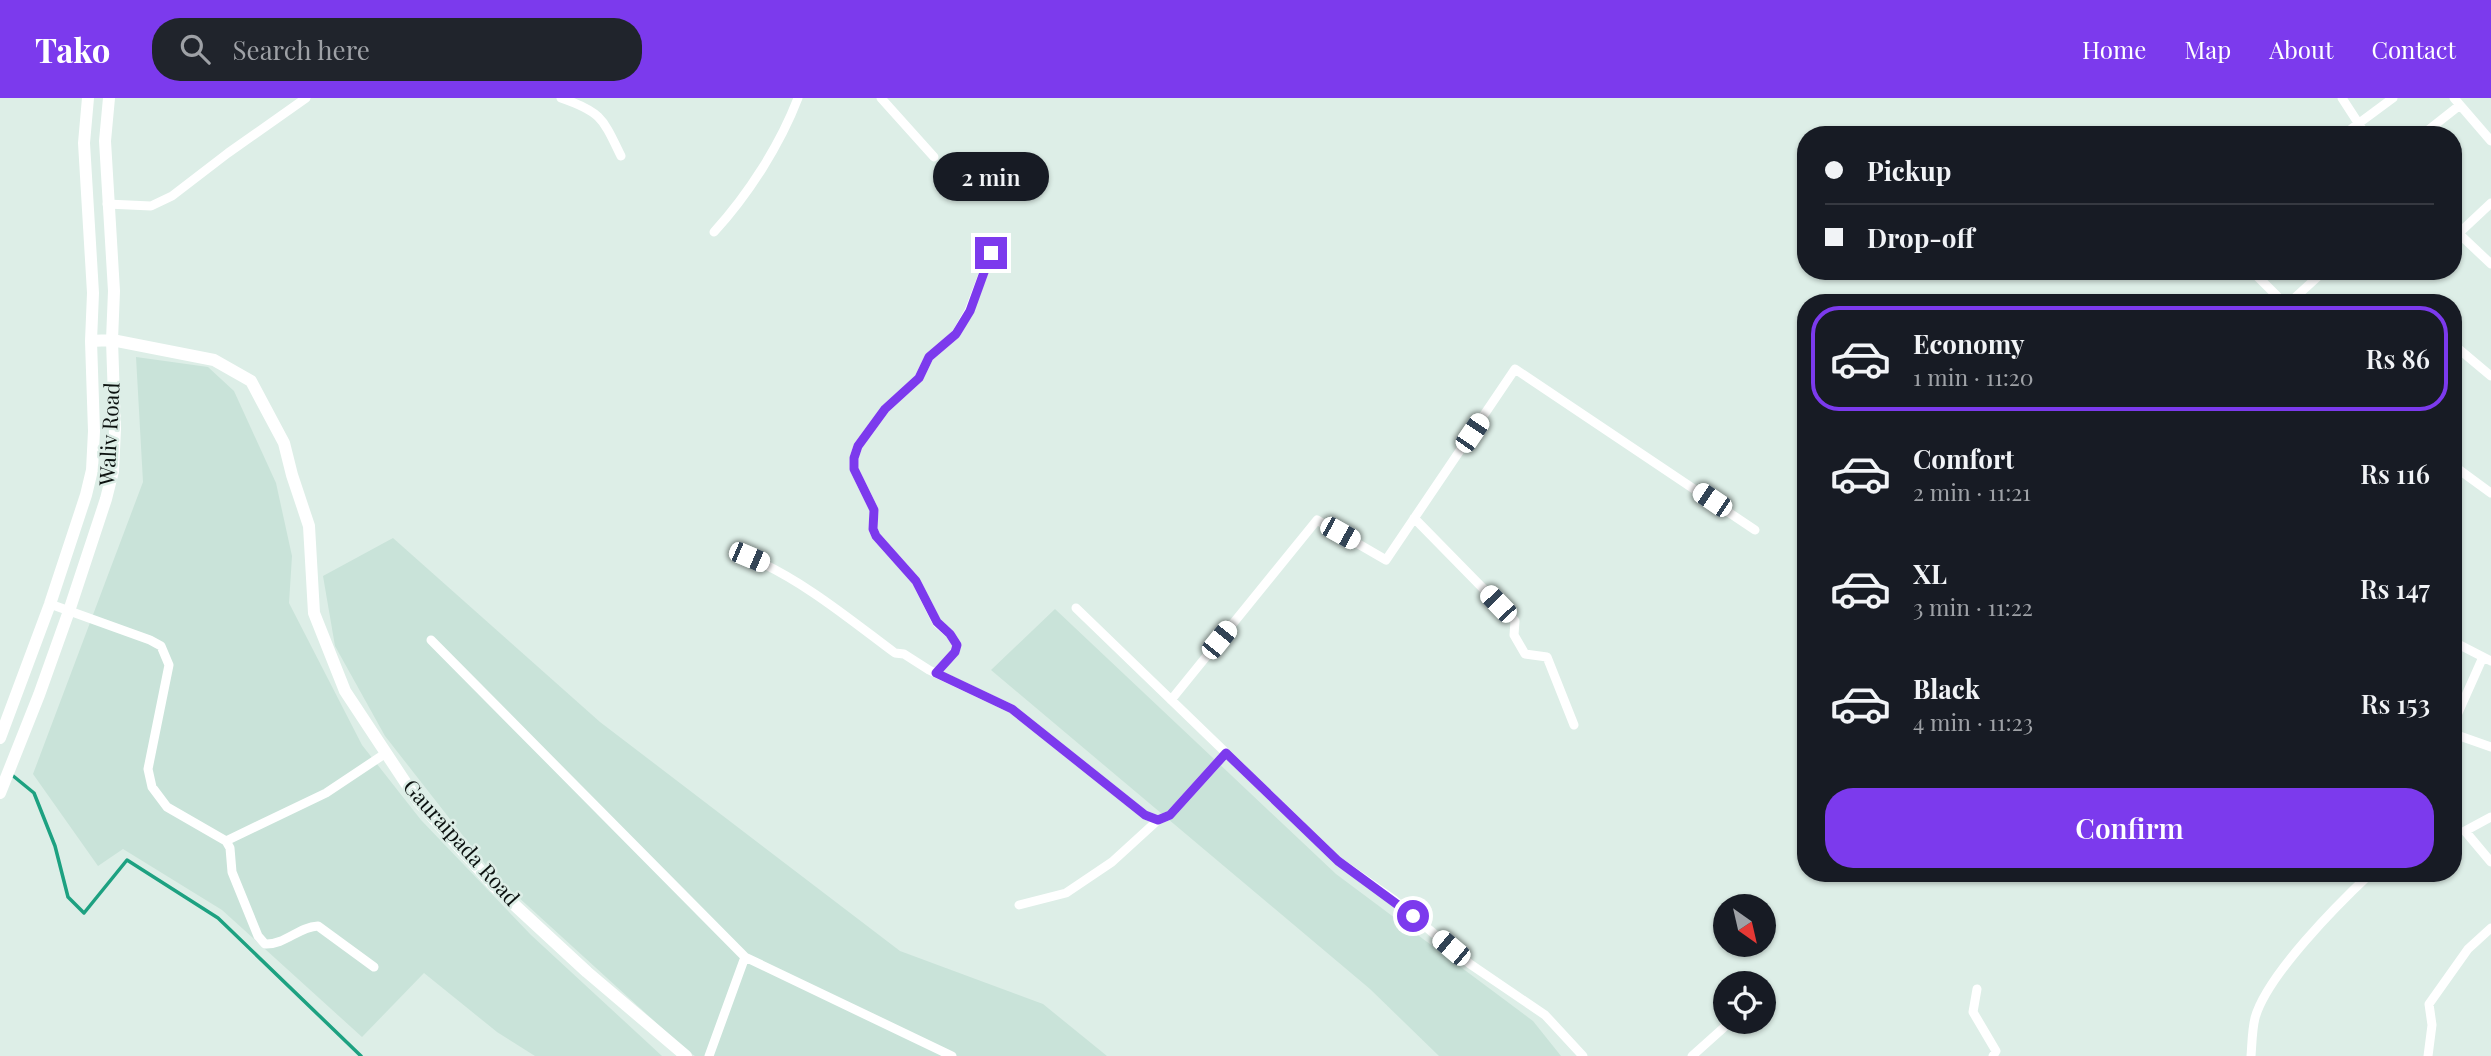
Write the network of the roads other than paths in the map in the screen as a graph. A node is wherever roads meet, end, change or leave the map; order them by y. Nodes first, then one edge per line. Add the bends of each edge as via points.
1 (88, 98) edge
2 (108, 98) edge
3 (306, 98) edge
4 (561, 98) edge
5 (798, 98) edge
6 (881, 98) edge
7 (2342, 98) edge
8 (2393, 98) edge
9 (2457, 102) edge
10 (2357, 124) junction
11 (2354, 126) edge
12 (2432, 126) edge
13 (2491, 141) edge
14 (621, 156) dead end
15 (934, 157) dead end
16 (2491, 203) edge
17 (107, 205) junction
18 (2462, 226) edge
19 (714, 232) dead end
20 (2462, 237) edge
21 (991, 253) dead end
22 (2491, 264) edge
23 (2262, 280) edge
24 (2313, 280) edge
25 (2276, 294) edge
26 (2297, 294) edge
27 (112, 340) junction
28 (91, 341) junction
29 (2462, 352) edge
30 (2491, 376) edge
31 (2462, 472) edge
32 (2491, 494) edge
33 (1415, 518) junction
34 (1755, 530) dead end
35 (749, 557) dead end
36 (50, 604) junction
37 (1076, 608) dead end
38 (69, 611) junction
39 (431, 640) dead end
40 (2462, 646) edge
41 (2487, 659) edge
42 (936, 673) junction
43 (1171, 700) junction
44 (2462, 707) edge
45 (1574, 725) dead end
46 (2462, 737) edge
47 (0, 738) edge
48 (2491, 747) edge
49 (386, 753) junction
50 (1226, 753) junction
51 (0, 793) edge
52 (2491, 817) edge
53 (1158, 820) junction
54 (226, 841) junction
55 (2491, 862) edge
56 (2362, 882) edge
57 (1019, 905) dead end
58 (2491, 928) edge
59 (745, 957) junction
60 (374, 967) dead end
61 (1977, 989) dead end
62 (1717, 1034) edge
63 (686, 1056) edge
64 (709, 1056) edge
65 (952, 1056) edge
66 (1583, 1056) edge
67 (1692, 1056) edge
68 (1993, 1056) edge
69 (2251, 1056) edge
70 (2428, 1056) edge

1 - 28 main road, Waliv Road via 84,143 93,293
2 - 17 main road, Waliv Road
3 - 17 street via 172,196 151,206
4 - 14 street via 597,114
5 - 19 street via 767,158
6 - 15 street
7 - 10 street
8 - 10 street
9 - 12 street
9 - 13 street
10 - 11 street
16 - 18 street
17 - 27 main road, Waliv Road via 114,291
20 - 22 street
21 - 42 street via 970,311 956,334 929,357 919,378 885,409 854,458 854,469 874,510 876,536 916,581 937,622 957,645
23 - 25 street
24 - 26 street
27 - 28 main road, Gauraipada Road
27 - 38 main road, Waliv Road via 113,471
27 - 49 main road, Gauraipada Road via 214,360 251,381 284,443 309,526 314,614 345,691
28 - 36 main road, Waliv Road via 92,470
29 - 30 street
31 - 32 street
33 - 34 street via 1515,369
33 - 43 street via 1386,560 1317,520
33 - 45 street via 1515,621 1514,635 1525,654 1547,657
35 - 42 street via 809,588 895,653
36 - 38 street
36 - 47 main road, Waliv Road
37 - 43 street
38 - 51 main road, Waliv Road
38 - 54 street via 161,646 169,665 148,769 152,787 167,807
39 - 59 street
40 - 41 street
41 - 44 street
42 - 53 street via 1012,709 1145,815
43 - 50 street
46 - 48 street
49 - 54 street via 326,793
49 - 63 main road, Gauraipada Road via 418,800 495,887
50 - 53 street via 1170,815
50 - 66 street via 1338,861 1394,900 1470,964 1545,1015
52 - 55 street via 2465,831
53 - 57 street via 1112,862 1066,892
54 - 60 street via 232,872 265,944 318,926
56 - 69 street via 2269,989 2255,1018
58 - 70 street via 2468,949 2429,1004
59 - 64 street
59 - 65 street
61 - 68 street via 1973,1012 1996,1051
62 - 67 street

